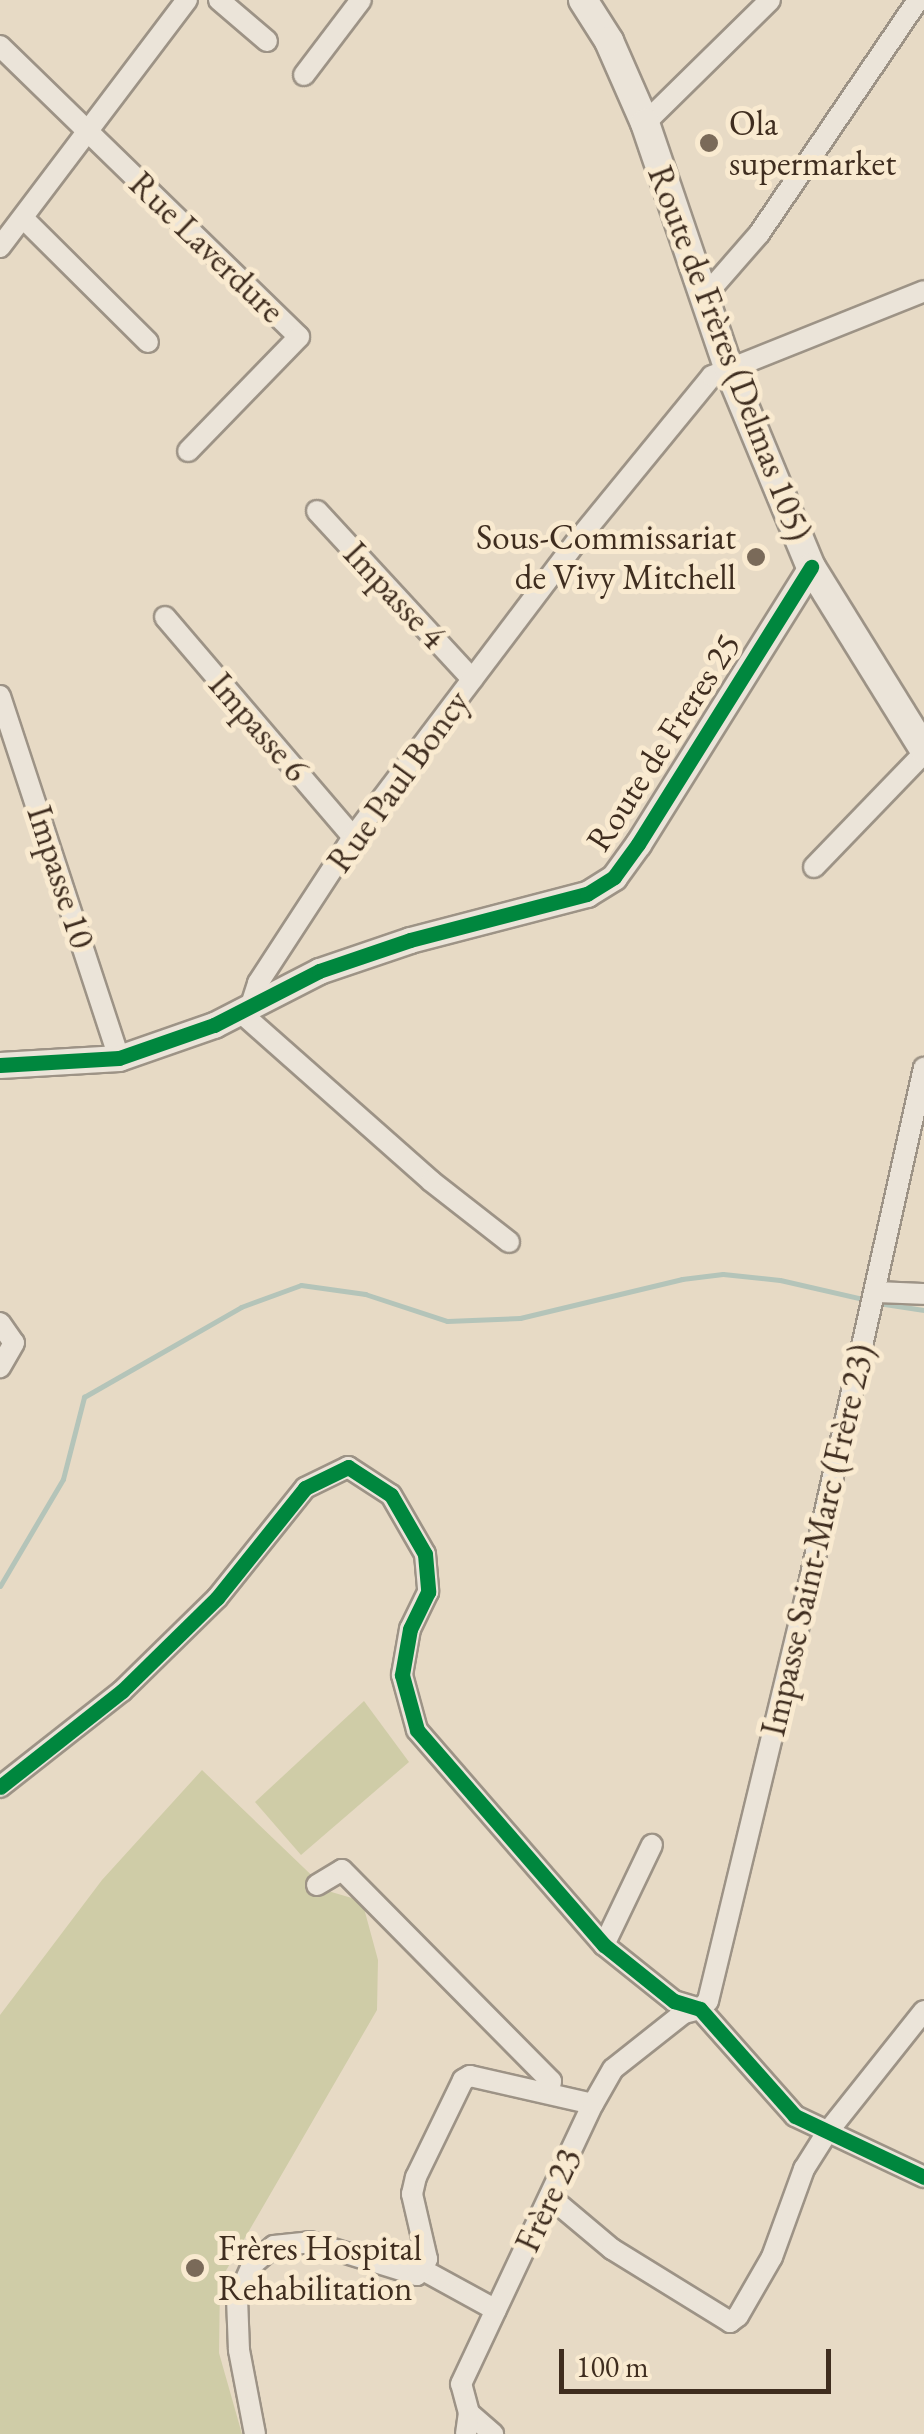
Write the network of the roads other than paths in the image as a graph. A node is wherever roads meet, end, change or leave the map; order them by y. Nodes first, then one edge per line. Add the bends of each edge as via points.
1 (187, 0) edge
2 (219, 0) edge
3 (361, 0) edge
4 (583, 0) edge
5 (770, 0) edge
6 (918, 0) edge
7 (266, 41) dead end
8 (0, 46) edge
9 (304, 74) dead end
10 (644, 123) junction
11 (90, 132) junction
12 (22, 218) junction
13 (0, 247) edge
14 (924, 291) edge
15 (704, 296) junction
16 (148, 342) dead end
17 (728, 367) junction
18 (188, 451) dead end
19 (317, 511) dead end
20 (811, 567) junction
21 (164, 617) dead end
22 (472, 679) junction
23 (0, 696) edge
24 (924, 750) edge
25 (353, 837) junction
26 (814, 867) dead end
27 (245, 1008) junction
28 (119, 1058) junction
29 (0, 1064) edge
30 (924, 1068) edge
31 (508, 1242) dead end
32 (875, 1292) junction
33 (924, 1294) edge
34 (0, 1323) edge
35 (0, 1367) edge
36 (0, 1787) edge
37 (652, 1844) dead end
38 (316, 1885) dead end
39 (604, 1945) junction
40 (700, 2009) junction
41 (924, 2011) edge
42 (549, 2092) junction
43 (593, 2104) junction
44 (826, 2134) junction
45 (924, 2177) edge
46 (550, 2197) junction
47 (423, 2270) junction
48 (496, 2310) junction
49 (468, 2424) edge
50 (255, 2434) edge
51 (494, 2434) edge

1 - 11 street
2 - 7 street
3 - 9 street
4 - 10 main road, Route de Frères (Delmas 105) via 609,41
5 - 10 street
6 - 15 street via 759,234
8 - 11 street, Rue Laverdure
10 - 15 main road, Route de Frères (Delmas 105)
11 - 12 street
11 - 18 street, Rue Laverdure via 299,337
12 - 13 street
12 - 16 street
14 - 17 street
15 - 17 main road, Route de Frères (Delmas 105)
17 - 20 main road, Route de Frères (Delmas 105)
17 - 22 street, Rue Paul Boncy via 712,376
19 - 22 street, Impasse 4
20 - 24 main road, Route de Frères (Delmas 105)
20 - 27 street, Route de Freres 25 via 614,877 552,906 337,965
21 - 25 street, Impasse 6
22 - 25 street, Rue Paul Boncy
23 - 28 street, Impasse 10
24 - 26 street
25 - 27 street, Rue Paul Boncy
27 - 28 street
27 - 31 street via 431,1181
28 - 29 street
30 - 32 street, Impasse Saint-Marc (Frère 23)
32 - 33 street
32 - 40 street, Impasse Saint-Marc (Frère 23) via 708,2001
34 - 35 street via 14,1343
36 - 39 street via 122,1691 218,1598 305,1488 348,1468 391,1495 425,1554 428,1592 410,1629 402,1675 417,1730
37 - 39 street
38 - 42 street via 342,1870 552,2081
39 - 40 street via 674,2001
40 - 43 street, Frère 23 via 684,2012 613,2069
40 - 44 street via 795,2116
41 - 44 street
42 - 43 street
42 - 47 street via 470,2076 462,2080 412,2194 427,2259
43 - 46 street, Frère 23
44 - 45 street
44 - 46 street via 804,2169 772,2257 730,2322 612,2249
46 - 48 street, Frère 23
47 - 48 street
47 - 50 street via 411,2276 310,2242 274,2246 252,2265 238,2299
48 - 49 street, Frère 23 via 461,2384
49 - 51 street

